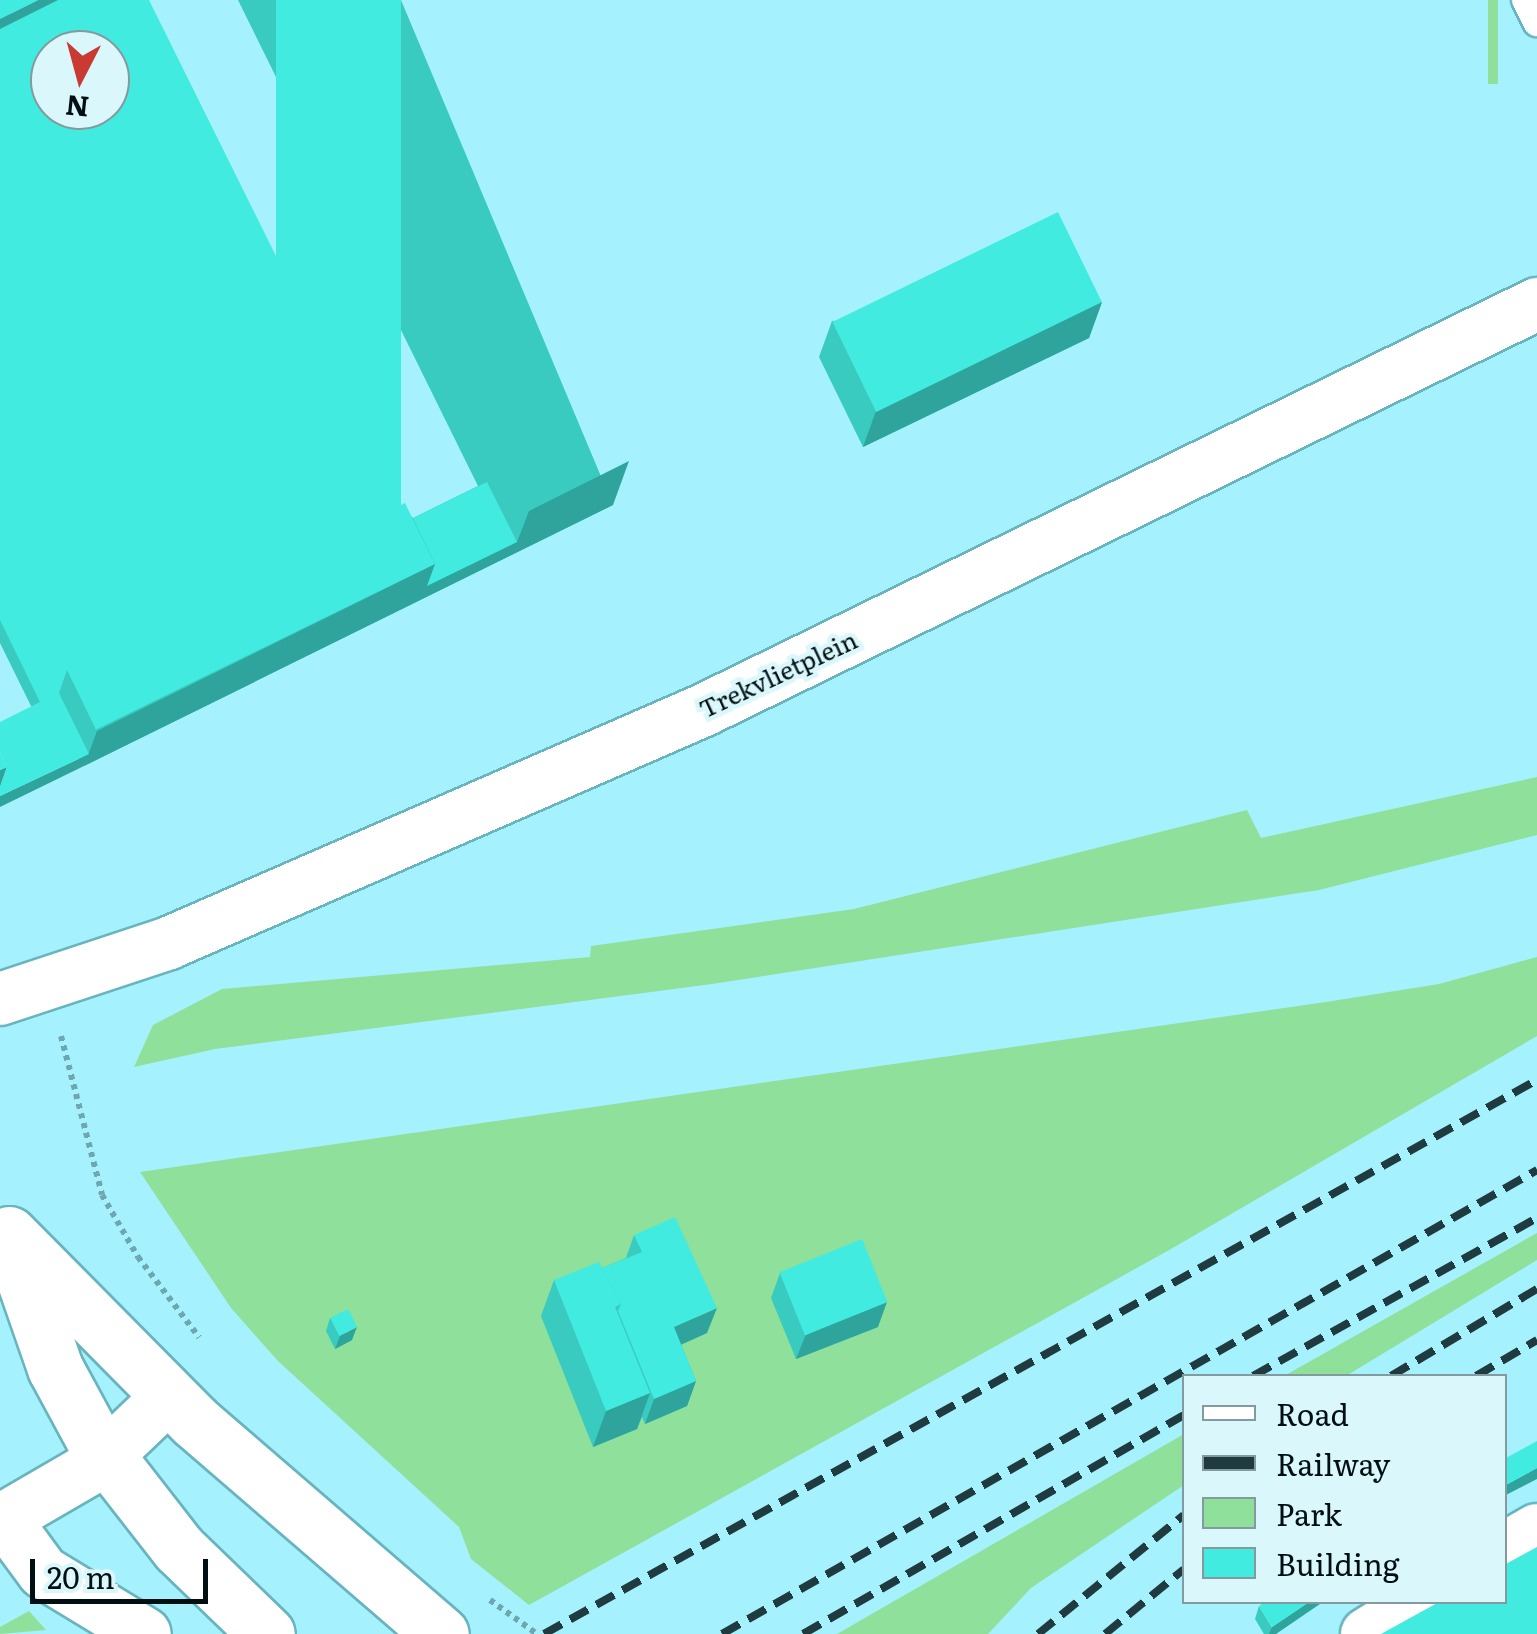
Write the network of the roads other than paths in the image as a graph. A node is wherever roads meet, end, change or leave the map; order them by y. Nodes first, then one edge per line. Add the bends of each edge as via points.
1 (1526, 0) edge
2 (1537, 22) edge
3 (1537, 304) edge
4 (20, 994) edge
5 (4, 1226) edge
6 (170, 1396) junction
7 (106, 1457) junction
8 (2, 1520) edge
9 (1537, 1530) edge
10 (1507, 1547) edge
11 (1416, 1604) edge
12 (145, 1634) edge
13 (266, 1634) edge
14 (441, 1634) edge
15 (1367, 1634) edge

1 - 2 lane
3 - 4 street, Trekvlietplein via 704,710 169,943
5 - 6 main road
5 - 7 main road via 55,1368
6 - 7 street
6 - 14 main road via 332,1546
7 - 8 street
7 - 13 main road via 179,1549
8 - 12 street via 43,1572
9 - 10 street
11 - 15 street

